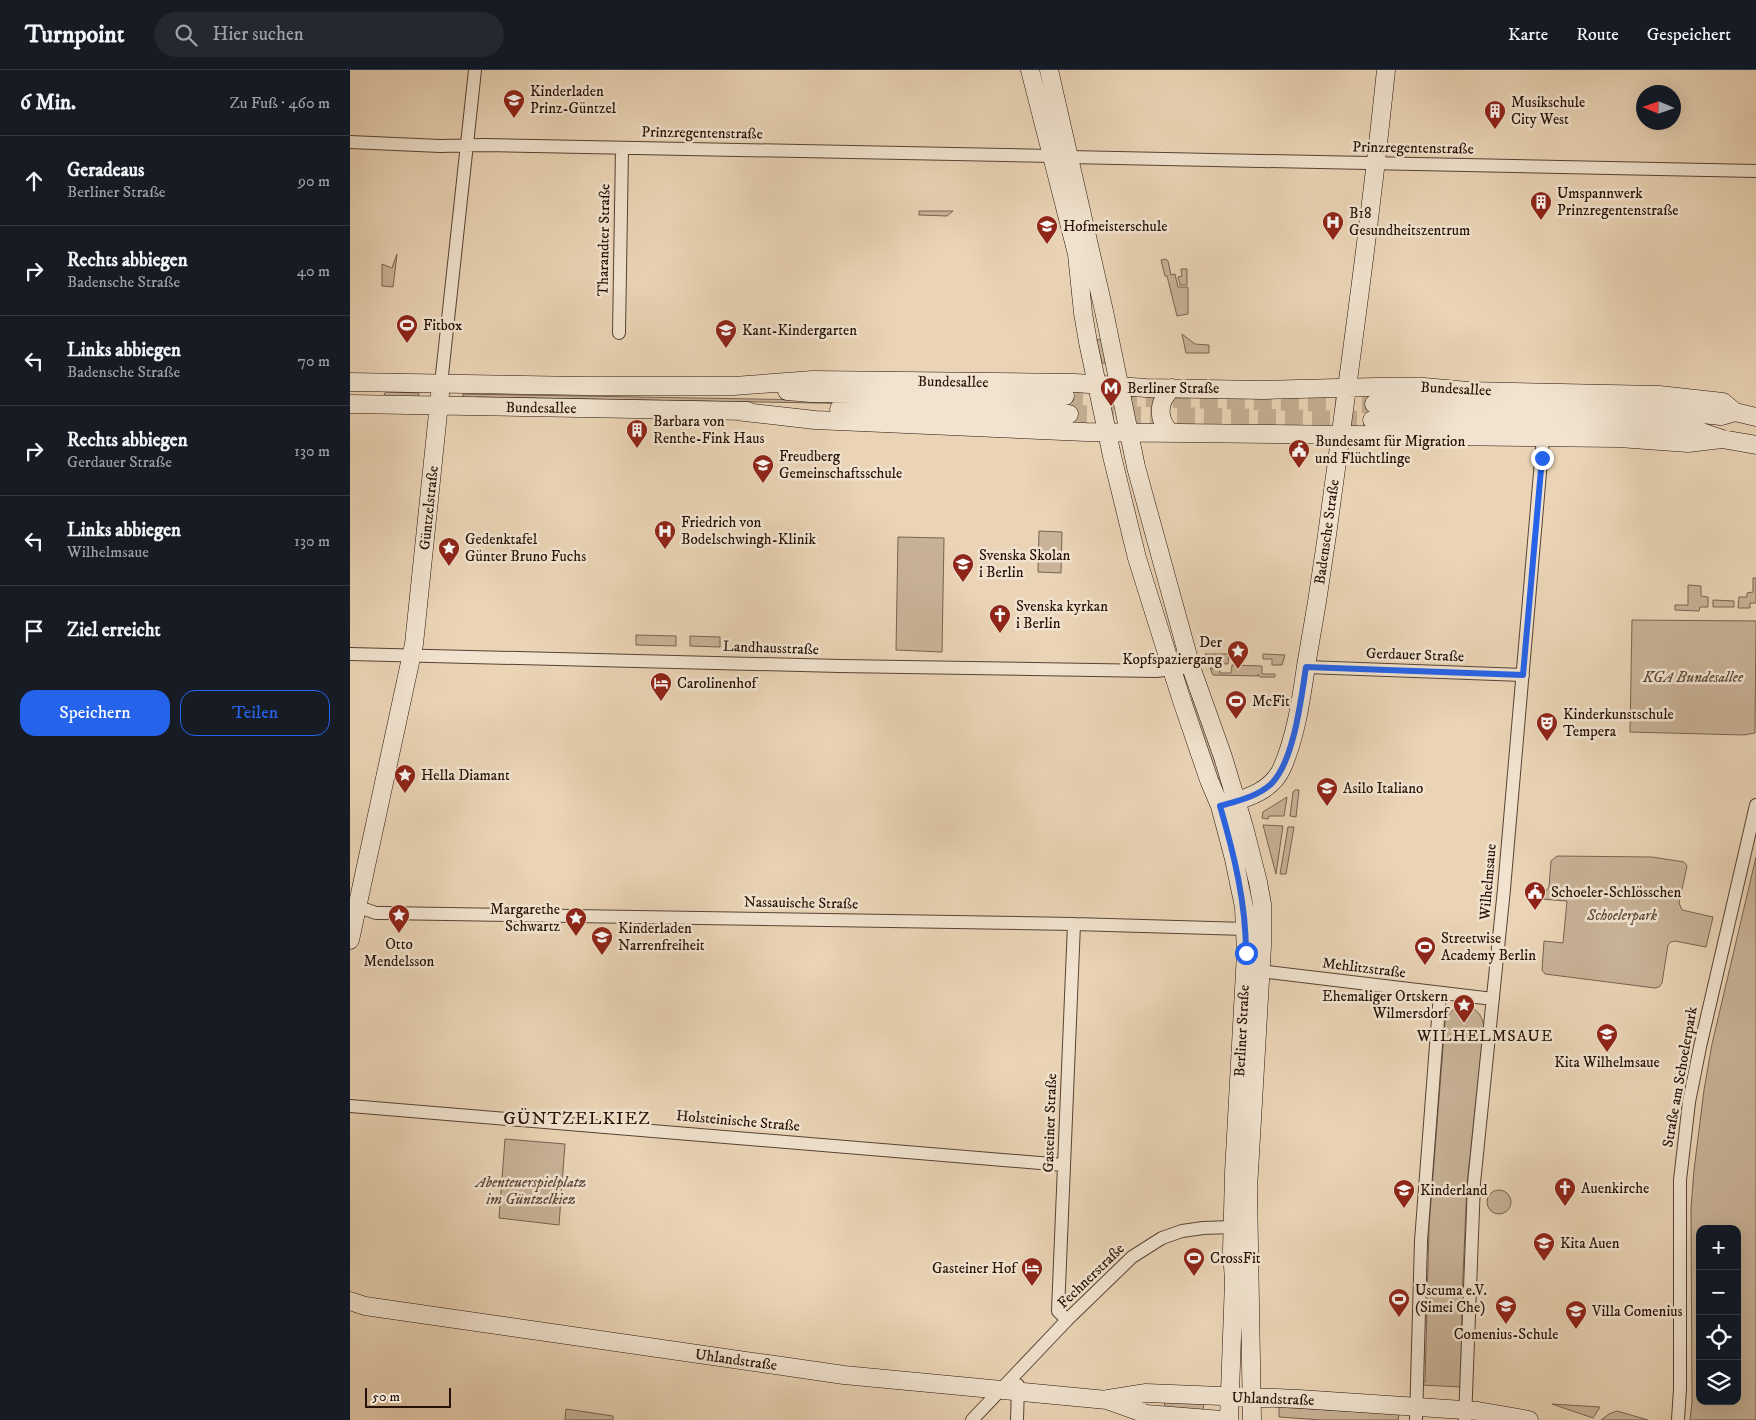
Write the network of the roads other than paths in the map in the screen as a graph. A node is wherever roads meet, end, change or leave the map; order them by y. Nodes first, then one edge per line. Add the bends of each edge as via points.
1 (475, 70) edge
2 (1030, 70) edge
3 (1049, 70) edge
4 (1386, 70) edge
5 (350, 142) edge
6 (467, 145) junction
7 (622, 148) junction
8 (1061, 156) junction
9 (1376, 164) junction
10 (1756, 171) edge
11 (619, 333) dead end
12 (350, 382) edge
13 (377, 383) junction
14 (441, 384) junction
15 (1097, 384) junction
16 (734, 386) junction
17 (1120, 387) junction
18 (1172, 388) junction
19 (1347, 388) junction
20 (1065, 396) tunnel mouth
21 (350, 404) edge
22 (376, 405) junction
23 (439, 406) junction
24 (736, 411) junction
25 (1735, 412) junction
26 (1069, 414) tunnel mouth
27 (1756, 417) edge
28 (1108, 432) junction
29 (1129, 433) junction
30 (1172, 433) junction
31 (1341, 434) junction
32 (1543, 438) junction
33 (1722, 439) junction
34 (1756, 445) edge
35 (350, 654) edge
36 (412, 656) junction
37 (1191, 667) junction
38 (1306, 667) junction
39 (1172, 670) junction
40 (1523, 675) junction
41 (1228, 804) junction
42 (1756, 805) edge
43 (354, 905) edge
44 (1074, 924) junction
45 (1246, 929) junction
46 (350, 940) edge
47 (1260, 972) junction
48 (1440, 993) junction
49 (1493, 999) junction
50 (350, 1106) edge
51 (1064, 1165) junction
52 (1232, 1227) junction
53 (355, 1306) edge
54 (1067, 1320) junction
55 (1009, 1391) junction
56 (1230, 1397) junction
57 (1252, 1398) junction
58 (1107, 1400) junction
59 (1416, 1413) edge
60 (1465, 1415) edge
61 (972, 1420) edge
62 (1017, 1420) edge
63 (1222, 1420) edge
64 (1229, 1420) edge
65 (1252, 1420) edge
66 (1529, 1420) edge
67 (1678, 1420) edge

1 - 6 street, Güntzelstraße
2 - 8 main road, Berliner Straße
3 - 8 main road, Berliner Straße
4 - 9 main road, Badensche Straße
5 - 6 street, Prinzregentenstraße
6 - 7 street, Prinzregentenstraße
6 - 14 street, Güntzelstraße
7 - 8 street, Prinzregentenstraße
7 - 11 street, Tharandter Straße
8 - 9 street, Prinzregentenstraße
8 - 15 main road, Berliner Straße via 1083,315
8 - 17 main road, Berliner Straße via 1104,311
9 - 10 street, Prinzregentenstraße
9 - 19 main road, Badensche Straße
12 - 13 main road, Bundesallee
13 - 14 main road, Bundesallee
13 - 22 main road
14 - 16 main road, Bundesallee
14 - 23 main road, Güntzelstraße
15 - 16 main road, Bundesallee via 813,380
15 - 17 main road, Bundesallee
15 - 28 main road, Berliner Straße
16 - 20 main road, Bundesallee via 811,393
17 - 18 main road, Bundesallee
17 - 29 main road, Berliner Straße
18 - 19 main road, Bundesallee
18 - 30 main road via 1163,397 1160,410 1163,423
19 - 25 main road, Bundesallee via 1424,387 1468,391 1659,395 1723,402
19 - 31 main road, Badensche Straße
21 - 22 main road, Bundesallee
22 - 23 main road, Bundesallee
23 - 24 main road, Bundesallee
23 - 36 main road, Güntzelstraße
24 - 26 main road, Bundesallee via 814,408
24 - 28 main road, Bundesallee via 814,420
25 - 27 main road, Bundesallee
25 - 33 main road, Bundesallee via 1721,416 1657,410 1373,412 1659,425 1690,428
28 - 29 main road, Bundesallee
28 - 39 main road, Berliner Straße via 1137,558
29 - 30 main road, Bundesallee
29 - 37 main road, Berliner Straße
30 - 31 main road, Bundesallee
31 - 32 main road, Bundesallee
31 - 38 main road, Badensche Straße
32 - 33 main road, Bundesallee via 1688,443
32 - 40 street, Wilhelmsaue
33 - 34 main road, Bundesallee
35 - 36 street, Landhausstraße
36 - 39 street, Landhausstraße
36 - 43 main road, Güntzelstraße
37 - 39 street, Landhausstraße
37 - 41 main road, Berliner Straße via 1224,757
38 - 40 street, Gerdauer Straße
38 - 41 main road, Badensche Straße via 1297,721 1282,768 1263,790
39 - 41 main road, Berliner Straße via 1207,774
40 - 49 street, Wilhelmsaue
41 - 45 main road, Berliner Straße
41 - 47 main road, Berliner Straße via 1257,875 1263,910
42 - 67 street, Straße am Schoelerpark via 1700,1047 1684,1136 1680,1189
43 - 44 street, Nassauische Straße via 376,913 392,914
43 - 46 main road, Güntzelstraße
44 - 45 street, Nassauische Straße
44 - 51 street, Gasteiner Straße
45 - 52 main road, Berliner Straße
47 - 48 street, Mehlitzstraße
47 - 57 main road, Berliner Straße via 1248,1189
48 - 49 street, Mehlitzstraße
48 - 59 street via 1422,1241
49 - 60 street, Wilhelmsaue via 1474,1183
50 - 51 street, Holsteinische Straße
51 - 54 street, Gasteiner Straße via 1058,1311
52 - 54 street, Fechnerstraße via 1182,1231 1162,1238 1132,1257
52 - 56 main road, Berliner Straße via 1234,1281
53 - 55 main road, Uhlandstraße via 844,1375
54 - 55 street, Fechnerstraße via 1018,1373
55 - 58 main road, Uhlandstraße
55 - 61 street
55 - 62 street
56 - 57 main road, Uhlandstraße
56 - 58 main road, Uhlandstraße via 1146,1393
56 - 64 main road, Berliner Straße
57 - 59 main road, Uhlandstraße
57 - 65 main road, Berliner Straße
58 - 63 main road, Uhlandstraße via 1146,1414
59 - 60 main road, Uhlandstraße
60 - 66 main road, Uhlandstraße via 1501,1414

